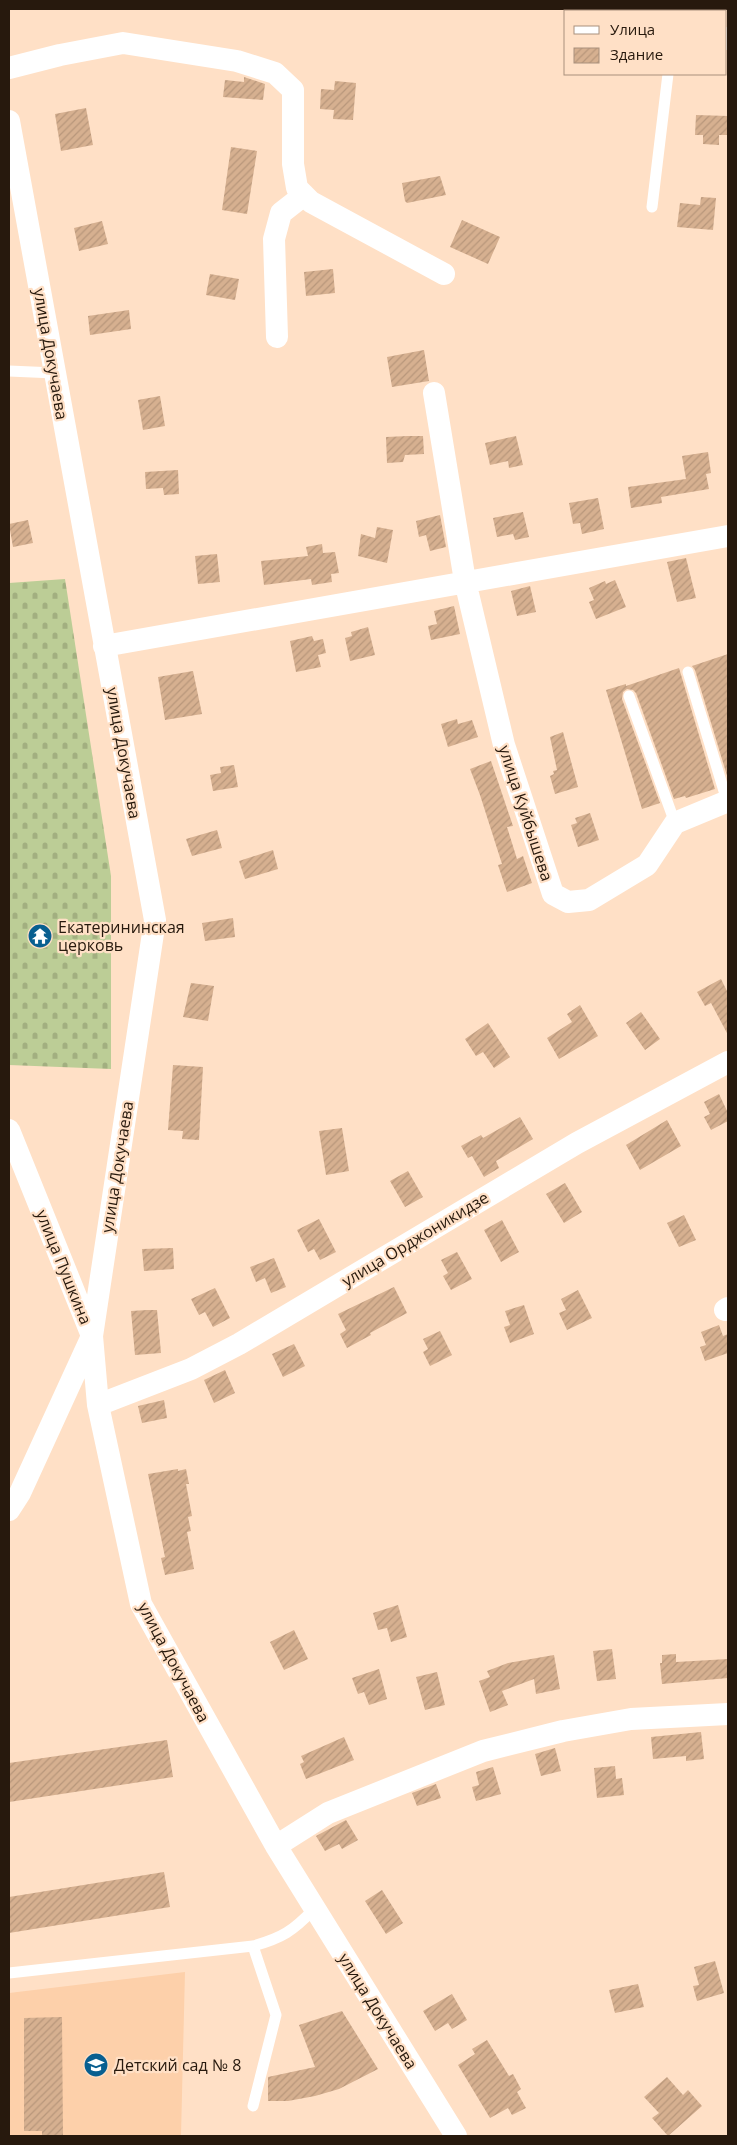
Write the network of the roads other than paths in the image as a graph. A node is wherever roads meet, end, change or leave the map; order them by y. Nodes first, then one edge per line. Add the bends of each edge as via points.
1 (9, 68) edge
2 (668, 75) edge
3 (9, 121) edge
4 (304, 195) junction
5 (652, 207) dead end
6 (444, 274) dead end
7 (277, 337) dead end
8 (9, 371) edge
9 (55, 373) junction
10 (434, 393) dead end
11 (728, 536) edge
12 (465, 581) junction
13 (104, 646) junction
14 (688, 672) dead end
15 (629, 696) dead end
16 (728, 801) edge
17 (675, 823) junction
18 (728, 1062) edge
19 (9, 1130) edge
20 (92, 1336) junction
21 (98, 1405) junction
22 (9, 1510) edge
23 (728, 1714) edge
24 (276, 1846) junction
25 (314, 1909) junction
26 (253, 1946) junction
27 (9, 1973) edge
28 (253, 2106) dead end
29 (456, 2136) edge

1 - 4 street via 123,42 237,61 276,73 293,90 293,164 297,188
2 - 5 lane
3 - 9 street, улица Докучаева
4 - 6 street via 311,202
4 - 7 street via 281,213 274,239
8 - 9 lane
9 - 13 street, улица Докучаева
10 - 12 street, улица Куйбышева
11 - 12 street
12 - 13 street
12 - 17 street, улица Куйбышева via 504,745 553,894 568,902 589,900 647,865
13 - 20 street, улица Докучаева via 155,920
14 - 16 lane
15 - 17 lane
16 - 17 street
18 - 21 street, улица Орджоникидзе via 577,1143 239,1344 191,1370
19 - 20 street, улица Пушкина
20 - 21 street, улица Докучаева
20 - 22 street, улица Пушкина via 20,1493
21 - 24 street, улица Докучаева via 140,1604
23 - 24 street via 631,1719 563,1730 483,1751 328,1812
24 - 25 street, улица Докучаева
25 - 26 lane via 295,1929
25 - 29 street, улица Докучаева
26 - 27 lane
26 - 28 lane via 276,2015

